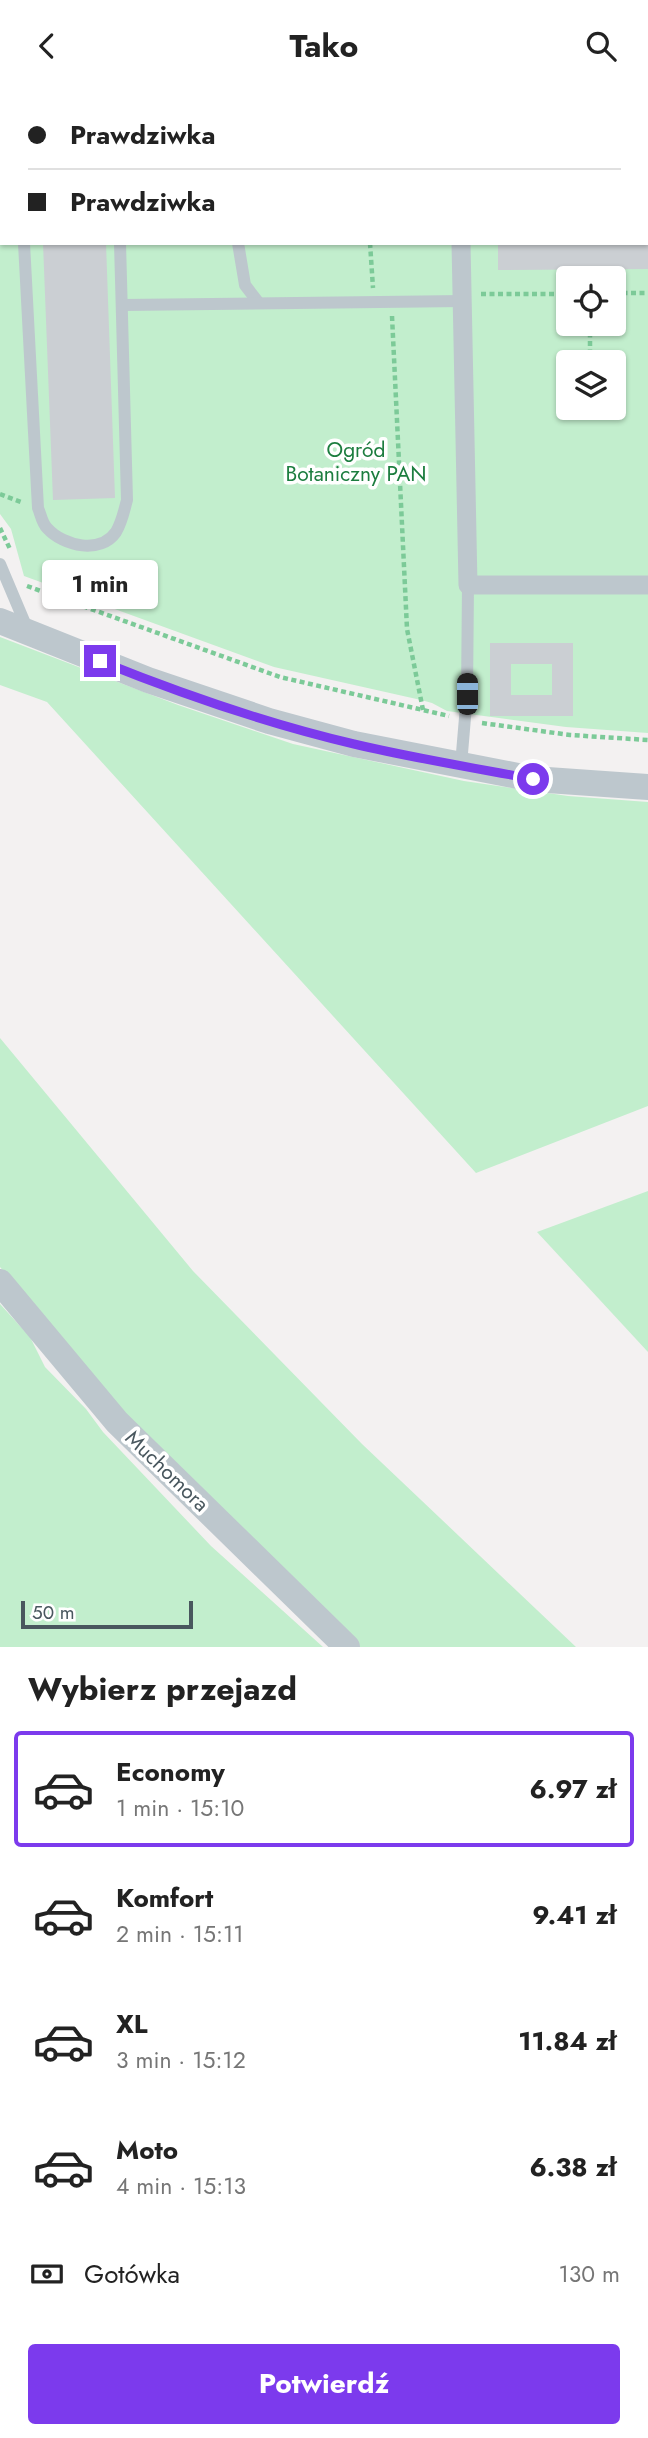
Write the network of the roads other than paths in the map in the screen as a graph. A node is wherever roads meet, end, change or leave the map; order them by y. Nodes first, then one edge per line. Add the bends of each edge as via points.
1 (24, 245) edge
2 (120, 245) edge
3 (239, 245) edge
4 (461, 245) edge
5 (463, 297) junction
6 (258, 302) junction
7 (123, 305) junction
8 (0, 564) edge
9 (468, 585) junction
10 (648, 585) edge
11 (0, 621) edge
12 (28, 632) junction
13 (461, 765) junction
14 (648, 787) edge
15 (0, 1282) edge
16 (347, 1647) edge

1 - 7 lane via 38,508 44,526 53,534 83,546 102,544 115,534 127,500
2 - 7 lane
3 - 6 lane via 245,285
4 - 5 street
5 - 6 lane
5 - 9 street
6 - 7 lane
8 - 12 lane
9 - 10 street
9 - 13 lane
11 - 12 street
12 - 13 street via 269,721
13 - 14 street via 533,779
15 - 16 street, Muchomora via 117,1422

